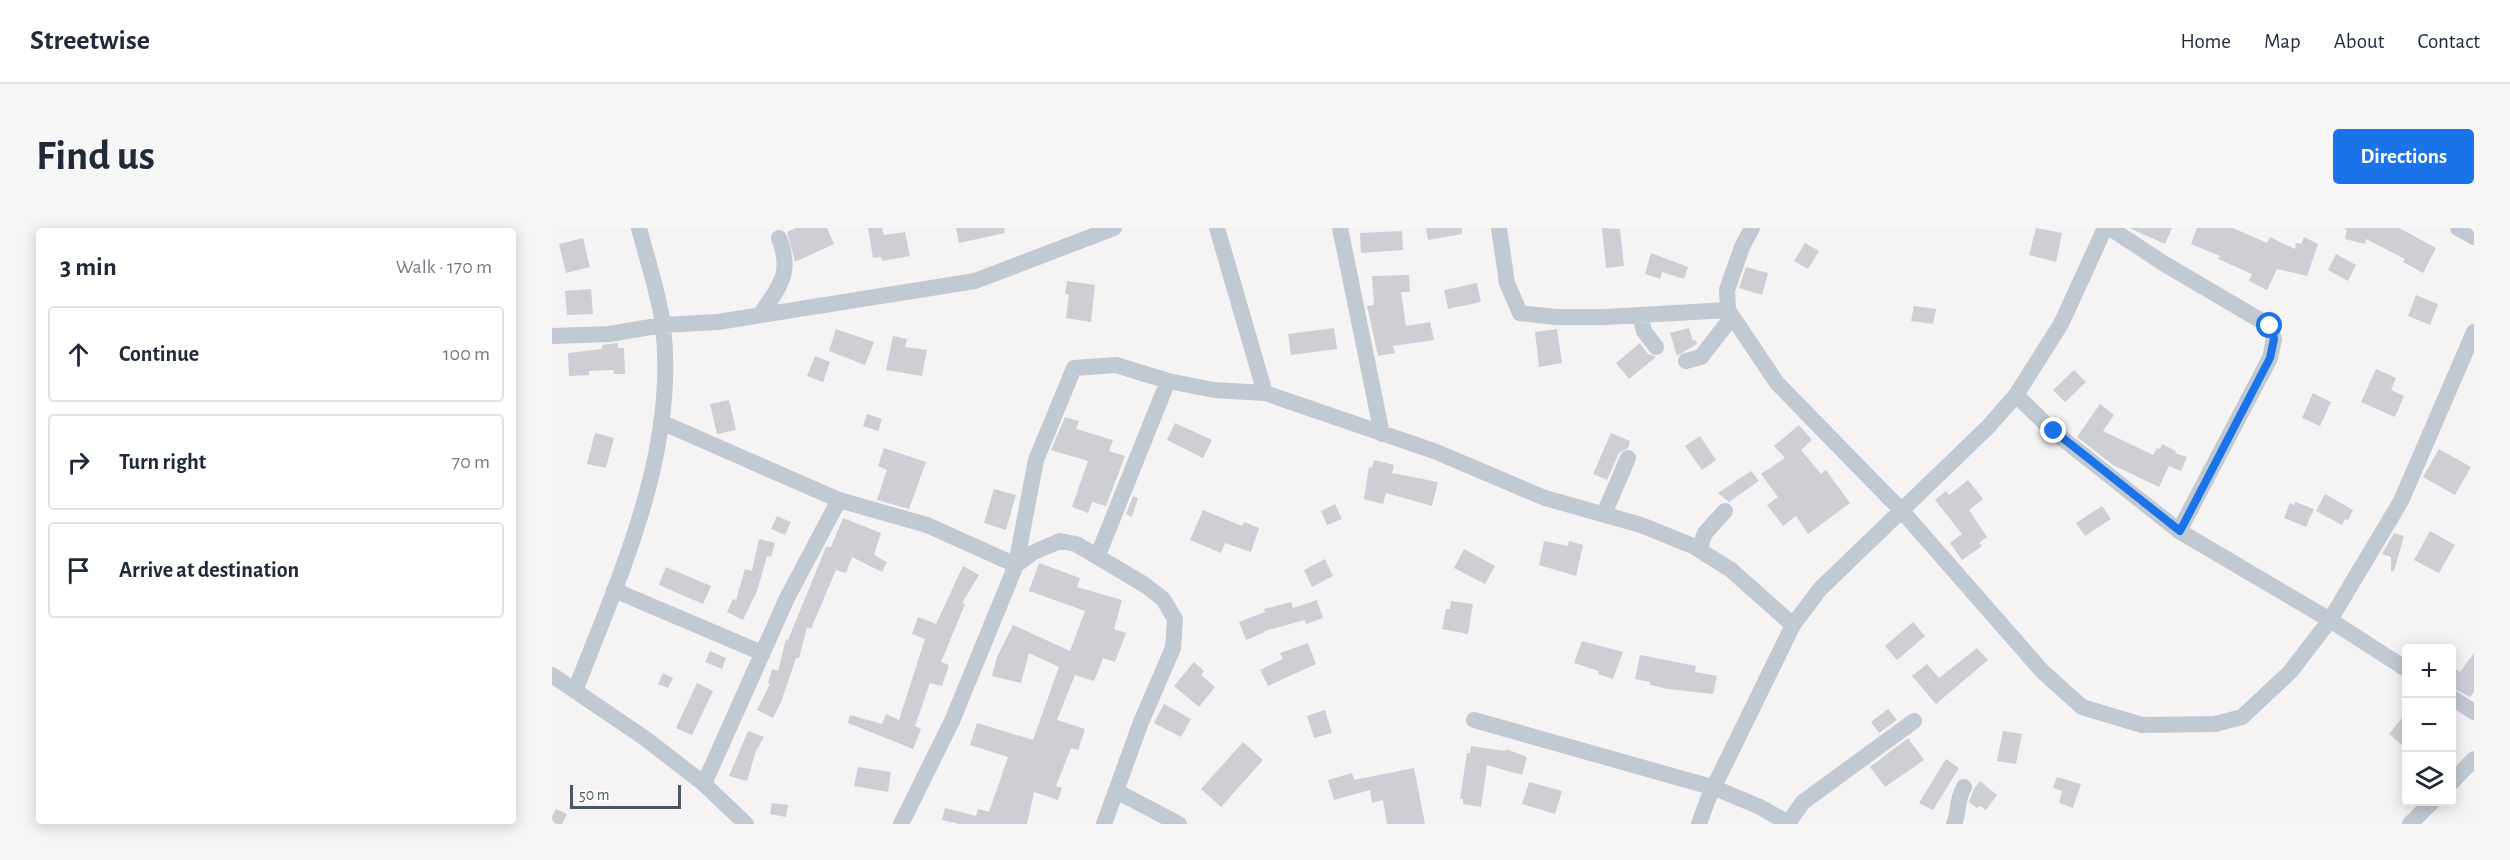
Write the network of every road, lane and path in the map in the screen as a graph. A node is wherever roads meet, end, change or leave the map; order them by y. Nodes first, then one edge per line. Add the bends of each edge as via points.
1 (639, 228) edge
2 (1113, 228) edge
3 (1217, 228) edge
4 (1340, 228) edge
5 (1499, 228) edge
6 (1752, 228) edge
7 (2105, 228) edge
8 (2110, 228) edge
9 (2458, 228) edge
10 (2474, 237) edge
11 (779, 238) dead end
12 (1730, 314) junction
13 (760, 315) junction
14 (1640, 316) junction
15 (663, 325) junction
16 (2474, 332) edge
17 (552, 336) edge
18 (1656, 347) dead end
19 (1686, 361) dead end
20 (1167, 381) junction
21 (1265, 393) junction
22 (2016, 395) junction
23 (662, 422) junction
24 (1382, 434) junction
25 (1628, 458) dead end
26 (839, 500) junction
27 (1901, 510) junction
28 (1725, 511) dead end
29 (1604, 514) junction
30 (2180, 531) junction
31 (1699, 549) junction
32 (1098, 555) junction
33 (1016, 565) junction
34 (614, 590) junction
35 (2330, 620) junction
36 (1793, 625) junction
37 (762, 653) junction
38 (2402, 666) edge
39 (552, 675) edge
40 (575, 692) junction
41 (2456, 701) edge
42 (2474, 712) edge
43 (1474, 720) dead end
44 (1914, 721) dead end
45 (2474, 759) edge
46 (2456, 777) edge
47 (704, 784) junction
48 (1715, 788) junction
49 (1964, 788) dead end
50 (1116, 791) junction
51 (2427, 806) edge
52 (1789, 823) edge
53 (746, 824) edge
54 (902, 824) edge
55 (1104, 824) edge
56 (1179, 824) edge
57 (1699, 824) edge
58 (1954, 824) edge
59 (2410, 824) edge

1 - 15 street
2 - 13 street via 975,281
3 - 21 street
4 - 24 street
5 - 14 street via 1507,283 1520,313 1555,317
6 - 12 street via 1727,290
7 - 22 street via 2061,324
8 - 30 street via 2270,326 2274,339 2270,358
9 - 10 street
11 - 13 street via 786,268 782,283
12 - 14 street
12 - 19 street via 1701,357
12 - 27 street via 1777,383
13 - 15 street
14 - 18 street via 1644,331
15 - 17 street via 609,334
15 - 23 street
16 - 35 street via 2401,501
20 - 21 street via 1214,390
20 - 32 street
20 - 33 street via 1116,365 1074,368 1036,460
21 - 24 street
22 - 27 street
22 - 30 street via 2054,431
23 - 26 street
23 - 34 street via 645,502
24 - 29 street via 1434,451 1545,498
25 - 29 street
26 - 33 street via 927,525
26 - 37 street
27 - 35 street via 2042,671 2082,707 2142,725 2214,724 2242,717 2290,672
27 - 36 street via 1820,589
28 - 31 street via 1705,533
29 - 31 street
30 - 35 street
31 - 36 street via 1731,570
32 - 33 street via 1060,541
32 - 50 street via 1163,599 1175,619 1173,648
33 - 54 street via 952,721
34 - 37 street
34 - 40 street
35 - 38 street
36 - 48 street
37 - 47 street
39 - 40 street
40 - 47 street
41 - 42 street
43 - 48 street
44 - 52 street via 1803,802
45 - 46 street
47 - 53 street
48 - 52 street
48 - 57 street
49 - 58 street via 1957,800
50 - 55 street
50 - 56 street
51 - 59 street

